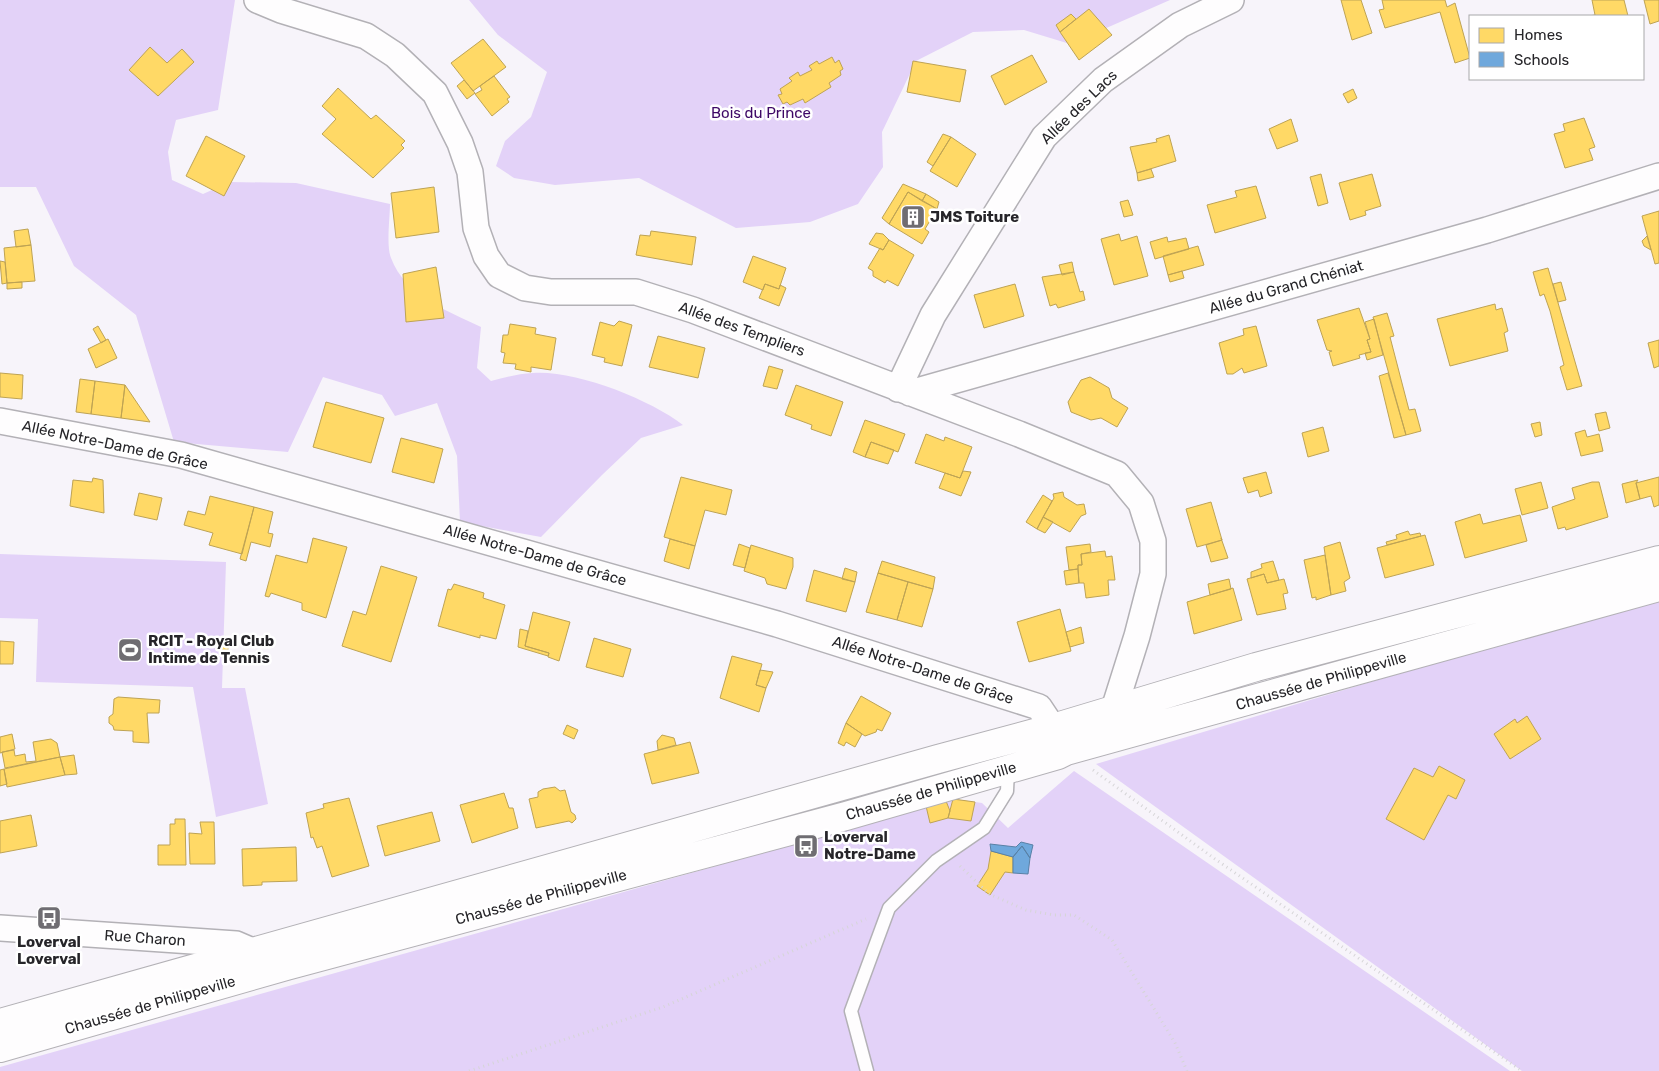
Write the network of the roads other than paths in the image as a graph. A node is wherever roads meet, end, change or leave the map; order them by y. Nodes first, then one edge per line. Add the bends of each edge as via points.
1 (257, 0) edge
2 (1231, 0) edge
3 (1659, 176) edge
4 (904, 391) junction
5 (0, 422) edge
6 (1659, 560) edge
7 (1659, 587) edge
8 (1114, 708) junction
9 (1121, 736) junction
10 (1059, 745) junction
11 (1008, 769) junction
12 (0, 928) edge
13 (255, 951) junction
14 (286, 966) junction
15 (0, 1023) edge
16 (0, 1048) edge
17 (867, 1071) edge

1 - 4 street, Allée des Templiers via 366,36 395,55 435,93 460,142 470,172 476,228 486,256 499,275 525,288 551,292 636,292 693,310
2 - 4 street, Allée des Lacs via 1180,25 1103,80 1044,137 933,315
3 - 4 street, Allée du Grand Chéniat via 1487,230
4 - 8 street, Allée des Templiers via 1117,474 1141,503 1153,541 1153,574
5 - 10 street, Allée Notre-Dame de Grâce via 181,455 777,624 1039,707
6 - 8 main road, Chaussée de Philippeville
7 - 9 main road, Chaussée de Philippeville
8 - 9 main road
8 - 10 main road, Chaussée de Philippeville
9 - 10 main road, Chaussée de Philippeville
10 - 11 main road, Chaussée de Philippeville
10 - 13 main road, Chaussée de Philippeville via 938,759
11 - 14 main road, Chaussée de Philippeville via 846,816
11 - 17 lane via 1008,791 984,828 936,861 889,908 851,1011
12 - 13 street, Rue Charon via 236,944
13 - 14 street, Rue Charon
13 - 15 main road, Chaussée de Philippeville
14 - 16 main road, Chaussée de Philippeville

